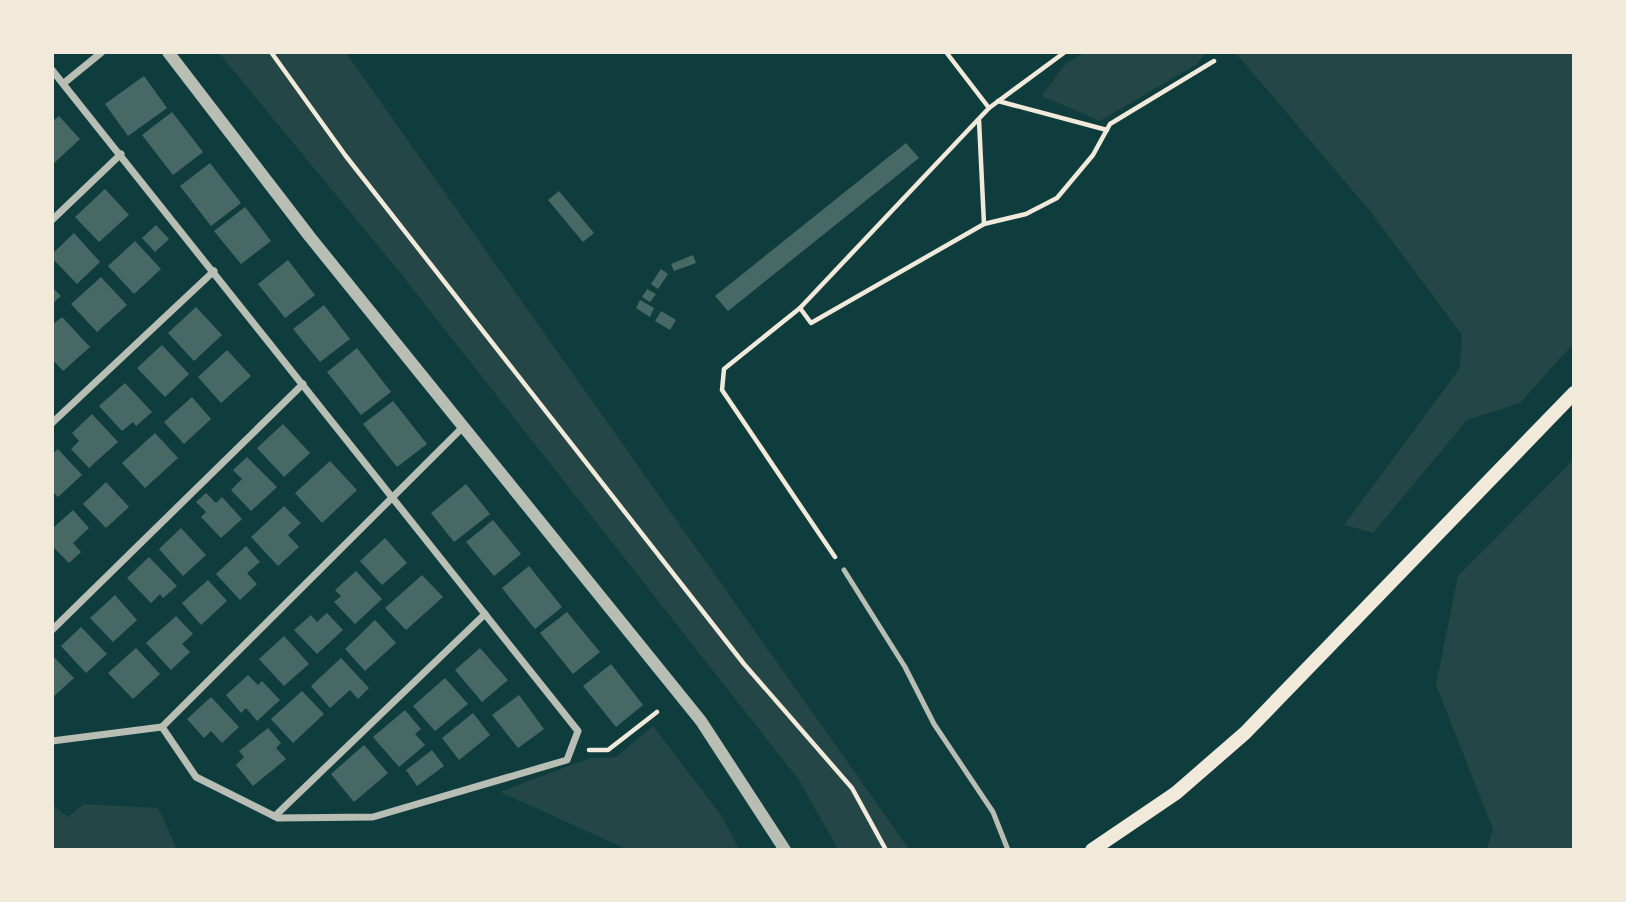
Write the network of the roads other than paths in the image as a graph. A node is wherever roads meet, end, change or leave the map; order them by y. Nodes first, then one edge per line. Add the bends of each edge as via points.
1 (103, 52) edge
2 (168, 52) edge
3 (52, 70) edge
4 (64, 83) junction
5 (121, 154) junction
6 (52, 220) edge
7 (214, 271) junction
8 (303, 384) junction
9 (1573, 393) edge
10 (52, 423) edge
11 (465, 425) junction
12 (393, 498) junction
13 (844, 570) road end
14 (485, 614) junction
15 (52, 630) edge
16 (162, 727) junction
17 (52, 741) edge
18 (275, 816) junction
19 (785, 849) edge
20 (1008, 849) edge
21 (1092, 849) edge

1 - 4 street
2 - 11 street via 310,237
3 - 4 street
4 - 5 street
5 - 6 street
5 - 7 street
7 - 8 street
7 - 10 street
8 - 12 street
8 - 15 street
9 - 21 main road via 1245,733 1176,793
11 - 12 street
11 - 19 street via 701,721
12 - 14 street
12 - 16 street
13 - 20 lane via 905,667 934,724 993,812
14 - 18 street
14 - 18 street via 578,731 568,760 373,817
16 - 17 street
16 - 18 street via 196,777

